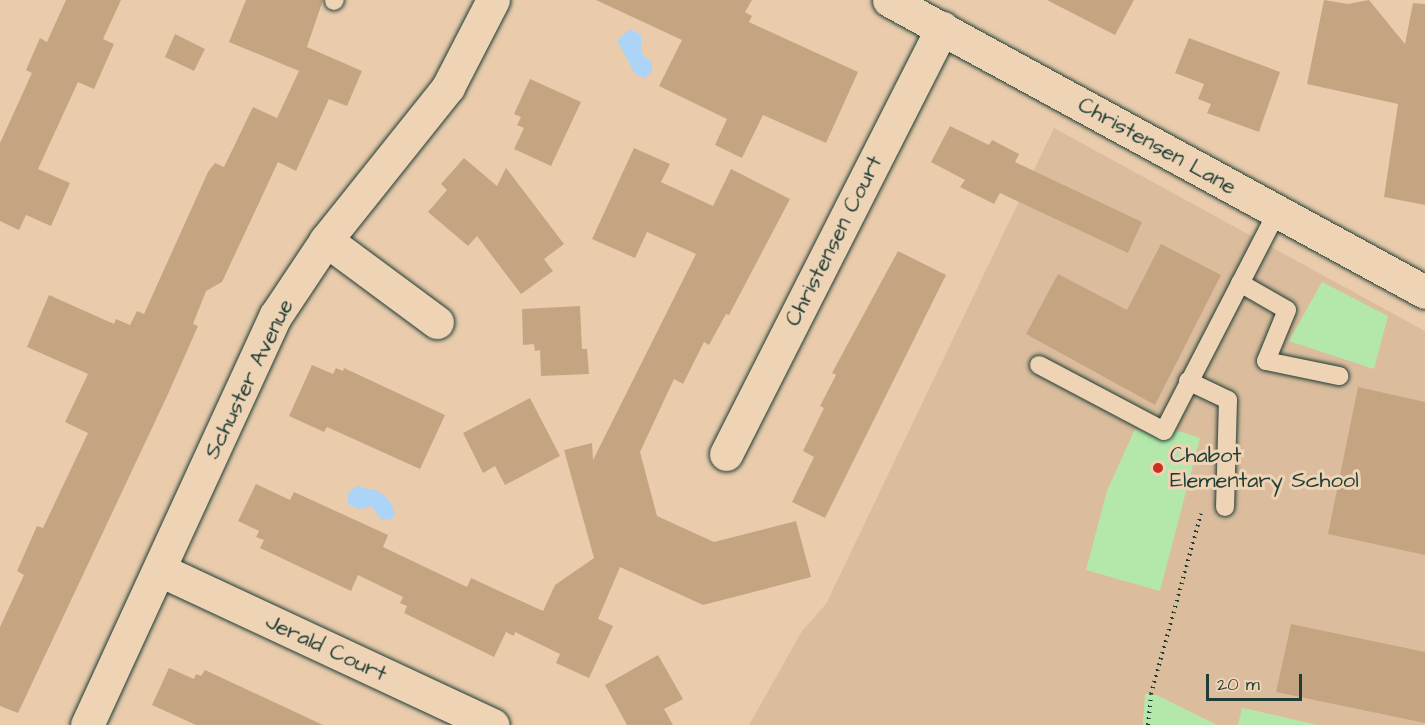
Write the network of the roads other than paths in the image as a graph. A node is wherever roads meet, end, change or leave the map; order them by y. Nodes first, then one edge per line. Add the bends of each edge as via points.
1 (494, 0) edge
2 (890, 0) edge
3 (942, 28) junction
4 (1277, 212) junction
5 (326, 240) junction
6 (1240, 283) junction
7 (1425, 292) edge
8 (437, 322) dead end
9 (1039, 365) dead end
10 (1339, 376) dead end
11 (1188, 381) junction
12 (726, 454) dead end
13 (1225, 507) dead end
14 (160, 570) junction
15 (87, 725) edge
16 (493, 725) edge

1 - 5 street, Schuster Avenue via 448,87
2 - 3 street, Christensen Lane
3 - 4 street, Christensen Lane
3 - 12 street, Christensen Court
4 - 6 lane
4 - 7 street, Christensen Lane
5 - 8 street
5 - 14 street, Schuster Avenue via 276,315
6 - 10 lane via 1287,310 1266,361
6 - 11 lane
9 - 11 lane via 1164,431
11 - 13 lane via 1228,400
14 - 15 street, Schuster Avenue
14 - 16 street, Jerald Court

